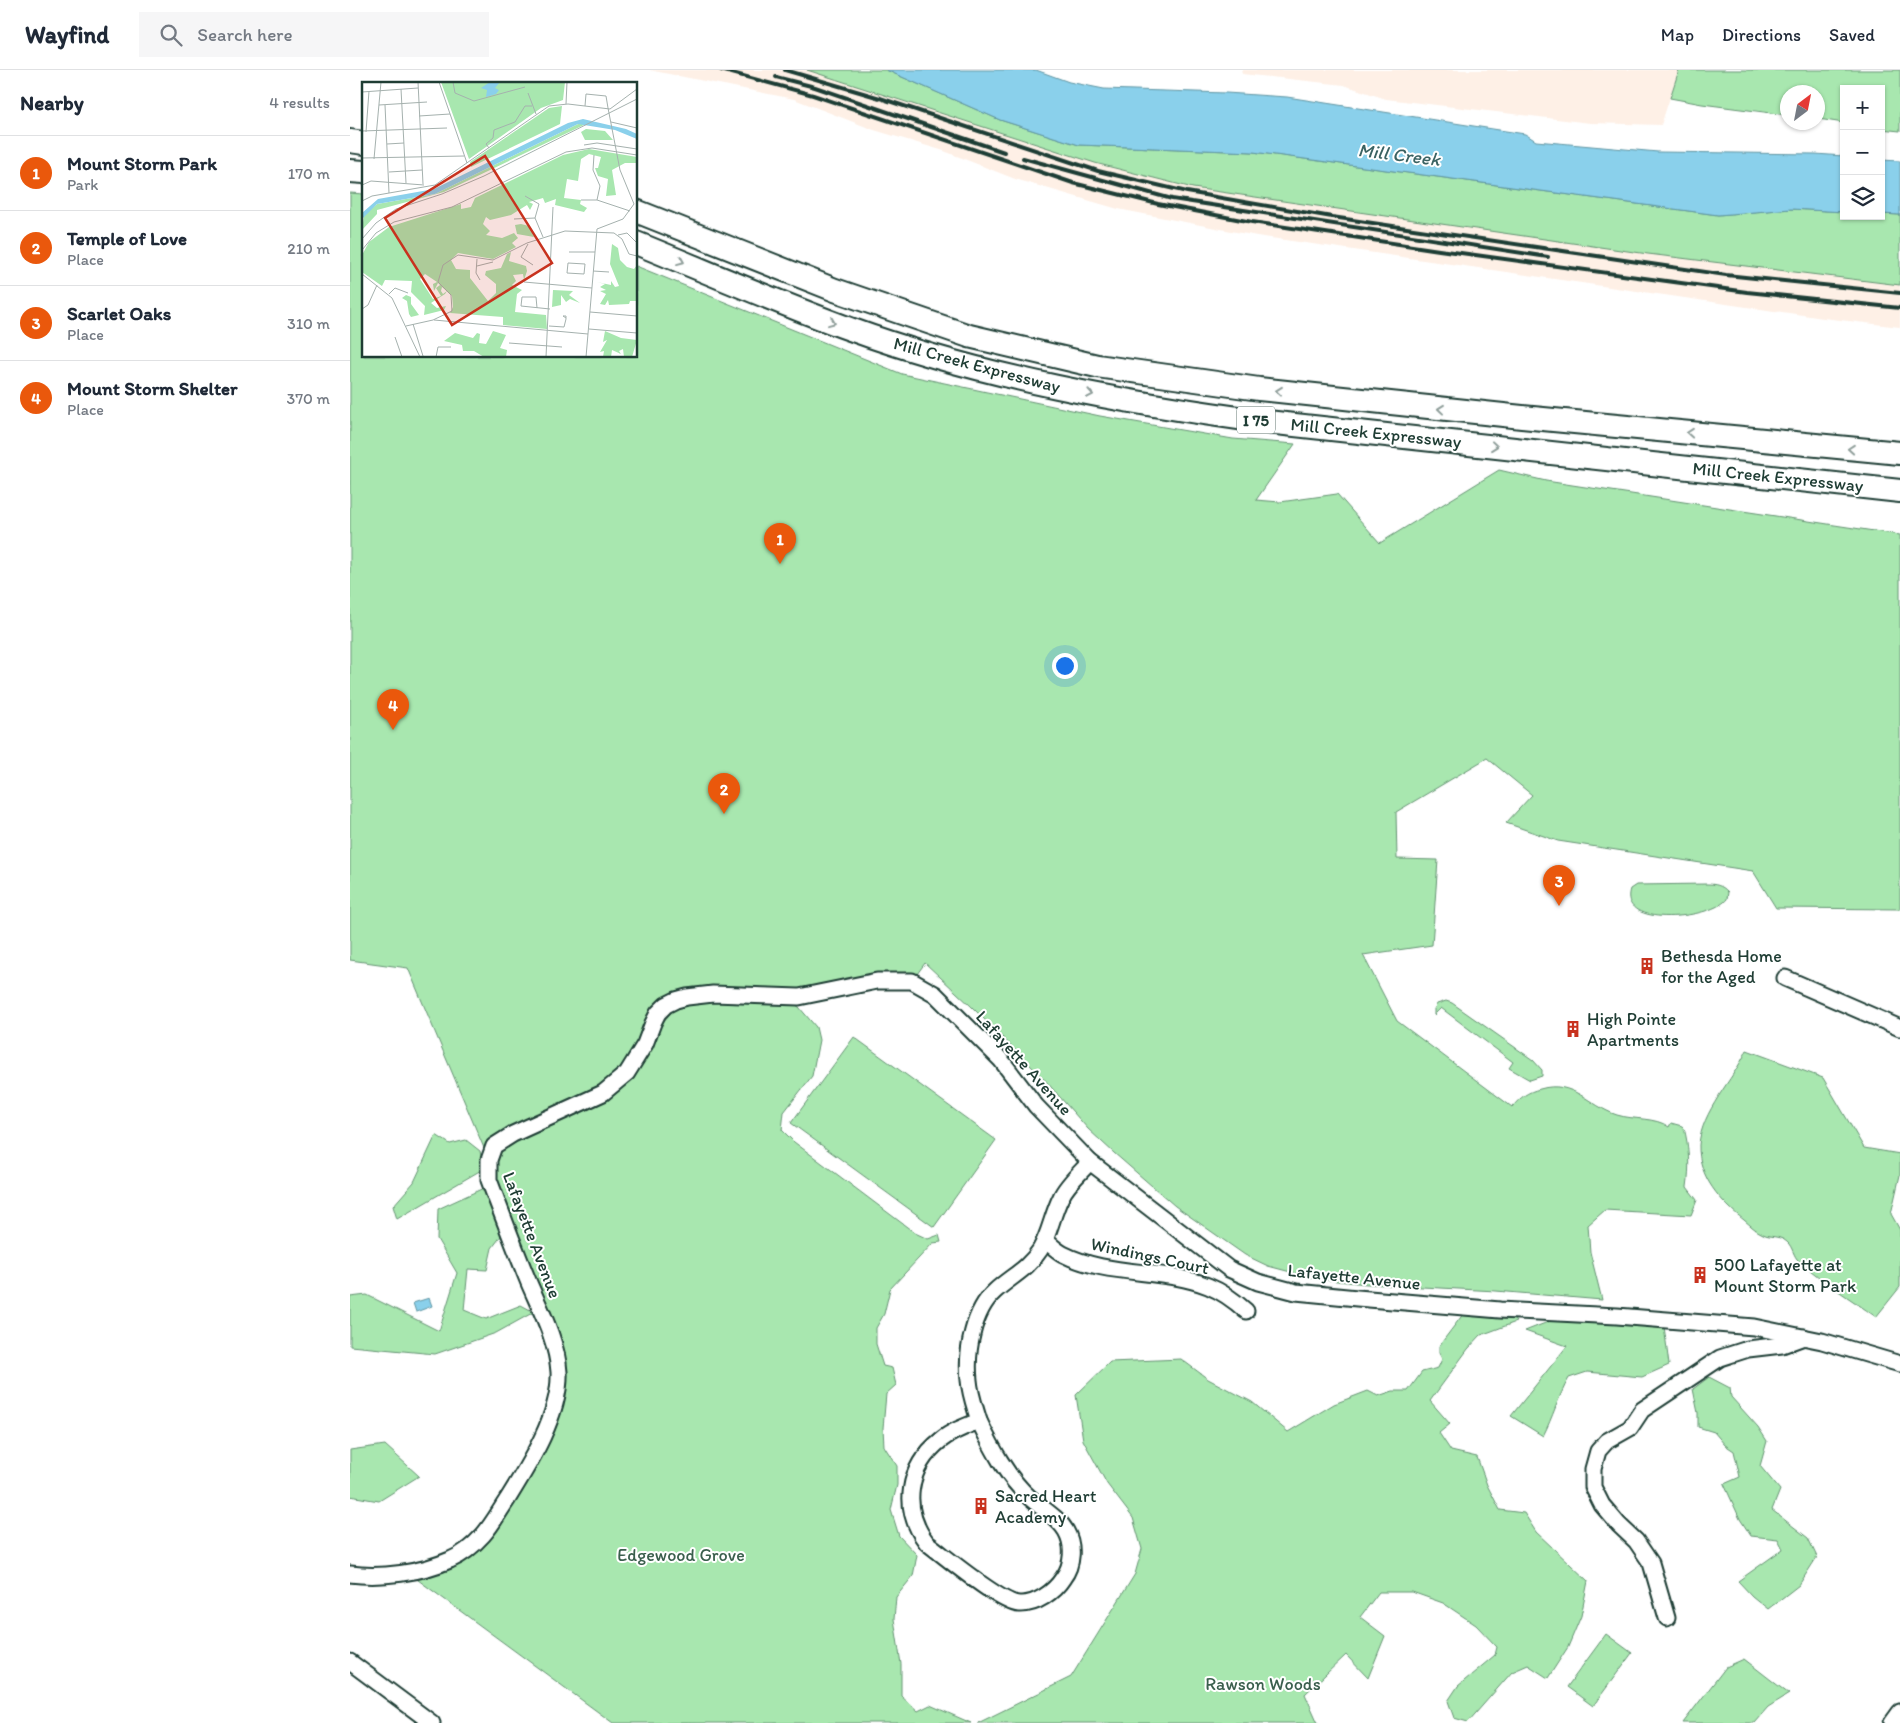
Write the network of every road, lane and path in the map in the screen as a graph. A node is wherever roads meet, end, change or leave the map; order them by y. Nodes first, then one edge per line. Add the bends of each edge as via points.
1 (638, 212) edge
2 (638, 244) edge
3 (1900, 454) edge
4 (1900, 491) edge
5 (1784, 978) dead end
6 (1900, 1028) edge
7 (1090, 1162) junction
8 (1045, 1240) junction
9 (1246, 1311) dead end
10 (1804, 1337) junction
11 (1900, 1364) edge
12 (979, 1420) junction
13 (350, 1574) edge
14 (1667, 1618) dead end
15 (350, 1662) edge
16 (1900, 1712) edge
17 (432, 1723) edge
18 (1892, 1723) edge

3 -> 1 highway, Mill Creek Expressway / I 75 via 1259,389 1097,366 969,336 835,290
2 -> 4 highway, Mill Creek Expressway / I 75 via 851,330 957,363 1059,388 1182,411 1267,422
5 - 6 street
7 - 8 street via 1061,1196
7 - 10 street, Lafayette Avenue via 1229,1269 1258,1282 1296,1292 1500,1310 1744,1326
7 - 13 street, Lafayette Avenue via 1036,1106 1001,1060 935,994 912,981 877,982 799,997 713,994 687,997 666,1005 658,1013 637,1059 615,1084 597,1096 513,1134 494,1146 489,1160 489,1180 551,1335 559,1372 553,1408 526,1470 483,1535 451,1560 387,1576
8 - 9 street, Windings Court via 1062,1253 1095,1265 1207,1285 1233,1299
8 - 12 street via 1030,1263 991,1294 977,1319 970,1348 969,1379
10 - 11 street, Lafayette Avenue
10 - 14 street via 1720,1358 1642,1410 1630,1428 1606,1441 1598,1451 1593,1487 1602,1505 1636,1541 1651,1563
12 - 12 street via 942,1439 921,1462 911,1491 912,1518 927,1543 1001,1598 1018,1604 1027,1603 1051,1592 1063,1578 1070,1560 1069,1537 1060,1523 1028,1496 1009,1474
15 - 17 street
16 - 18 street

